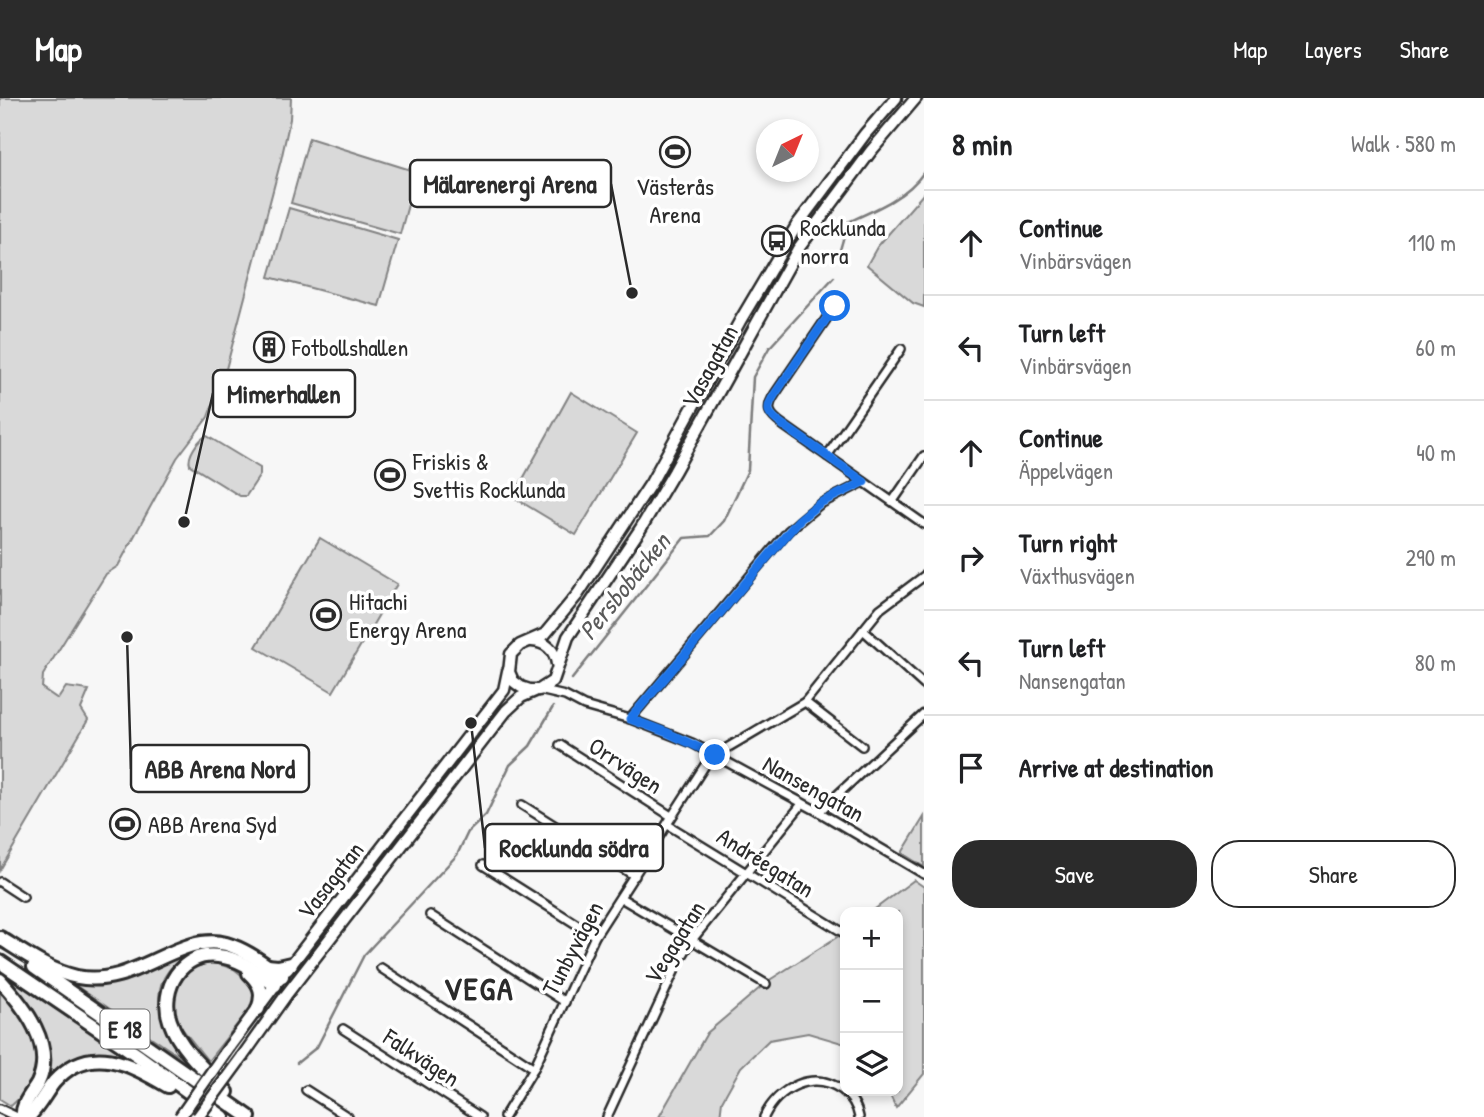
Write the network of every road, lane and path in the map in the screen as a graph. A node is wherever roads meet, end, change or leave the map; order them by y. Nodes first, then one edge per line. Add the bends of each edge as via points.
1 (896, 98) edge
2 (916, 98) edge
3 (835, 306) dead end
4 (901, 349) dead end
5 (827, 456) junction
6 (924, 456) edge
7 (864, 482) junction
8 (893, 501) junction
9 (924, 524) edge
10 (924, 576) edge
11 (863, 630) junction
12 (528, 642) junction
13 (508, 667) junction
14 (556, 672) junction
15 (924, 685) edge
16 (537, 690) junction
17 (565, 696) junction
18 (805, 702) junction
19 (924, 714) edge
20 (630, 719) junction
21 (560, 746) dead end
22 (862, 746) dead end
23 (715, 755) junction
24 (802, 804) junction
25 (522, 805) dead end
26 (819, 812) junction
27 (671, 816) junction
28 (668, 825) junction
29 (483, 865) dead end
30 (746, 872) junction
31 (924, 874) edge
32 (635, 876) junction
33 (0, 882) edge
34 (23, 897) dead end
35 (621, 898) junction
36 (430, 915) dead end
37 (840, 931) edge
38 (595, 936) junction
39 (692, 940) junction
40 (4, 944) edge
41 (0, 962) edge
42 (291, 964) junction
43 (266, 965) junction
44 (247, 966) junction
45 (381, 968) dead end
46 (0, 980) edge
47 (278, 981) junction
48 (766, 984) dead end
49 (294, 985) junction
50 (286, 995) junction
51 (565, 1002) junction
52 (258, 1009) junction
53 (343, 1029) dead end
54 (534, 1068) junction
55 (306, 1090) dead end
56 (0, 1109) edge
57 (220, 1115) edge
58 (246, 1115) edge
59 (17, 1117) edge
60 (23, 1117) edge
61 (28, 1117) edge
62 (180, 1117) edge
63 (198, 1117) edge
64 (348, 1117) edge
65 (480, 1117) edge
66 (504, 1117) edge
67 (607, 1117) edge
68 (764, 1117) edge
69 (859, 1117) edge

1 - 12 street, Vasagatan via 797,225 651,483 586,583 545,634
2 - 14 street, Vasagatan via 797,249 661,495 568,636
3 - 5 street via 768,404 772,417
4 - 5 street
5 - 7 street
6 - 8 street
7 - 8 street
7 - 20 street via 820,503 793,526
8 - 9 street
10 - 11 street, Tunbyvägen via 880,609
11 - 15 street
11 - 18 street, Tunbyvägen
12 - 13 street via 513,651
12 - 14 street via 549,647 556,657
13 - 16 street via 517,685
13 - 42 street, Vasagatan via 503,690
14 - 16 street via 547,687
14 - 17 street
16 - 17 street, Nansengatan
16 - 49 street, Vasagatan via 506,711
17 - 20 street, Nansengatan
18 - 22 street
18 - 23 street, Tunbyvägen
19 - 26 street
20 - 23 street, Nansengatan
21 - 27 street, Orrvägen
23 - 24 street, Nansengatan
23 - 27 street, Tunbyvägen
24 - 26 street, Nansengatan
24 - 30 street, Vegagatan
25 - 32 street
26 - 31 street, Nansengatan
27 - 28 street, Tunbyvägen
28 - 30 street, Andréegatan
28 - 32 street, Tunbyvägen
29 - 38 street
30 - 37 street, Andréegatan
30 - 39 street, Vegagatan
32 - 35 street, Tunbyvägen
33 - 34 street
35 - 38 street, Tunbyvägen
35 - 39 street
36 - 51 street
38 - 51 street, Tunbyvägen
39 - 48 street
39 - 67 street, Vegagatan via 666,984
40 - 43 highway, E 18 via 57,970 86,978 131,972 188,947 214,942 241,949
40 - 58 highway, E 18
41 - 57 highway, E 18
42 - 43 highway
42 - 47 street, Vasagatan
43 - 47 highway, E 18
44 - 47 highway, E 18
44 - 52 highway via 261,988
44 - 58 highway, E 18 via 220,956 200,956 178,972 167,999 170,1022 180,1040
45 - 54 street
46 - 60 highway via 31,1021 43,1053 41,1074 22,1110
47 - 49 street
47 - 50 street
47 - 52 street, Vasagatan
49 - 50 street, Vasagatan
50 - 63 street, Vasagatan, bridge
51 - 54 street, Tunbyvägen
52 - 62 street, Vasagatan, bridge
53 - 65 street, Falkvägen
54 - 66 street, Tunbyvägen
55 - 64 street
56 - 59 street
57 - 61 highway, E 18 via 130,1066 97,1059 66,1070
68 - 69 street via 793,1086 823,1081 849,1095

